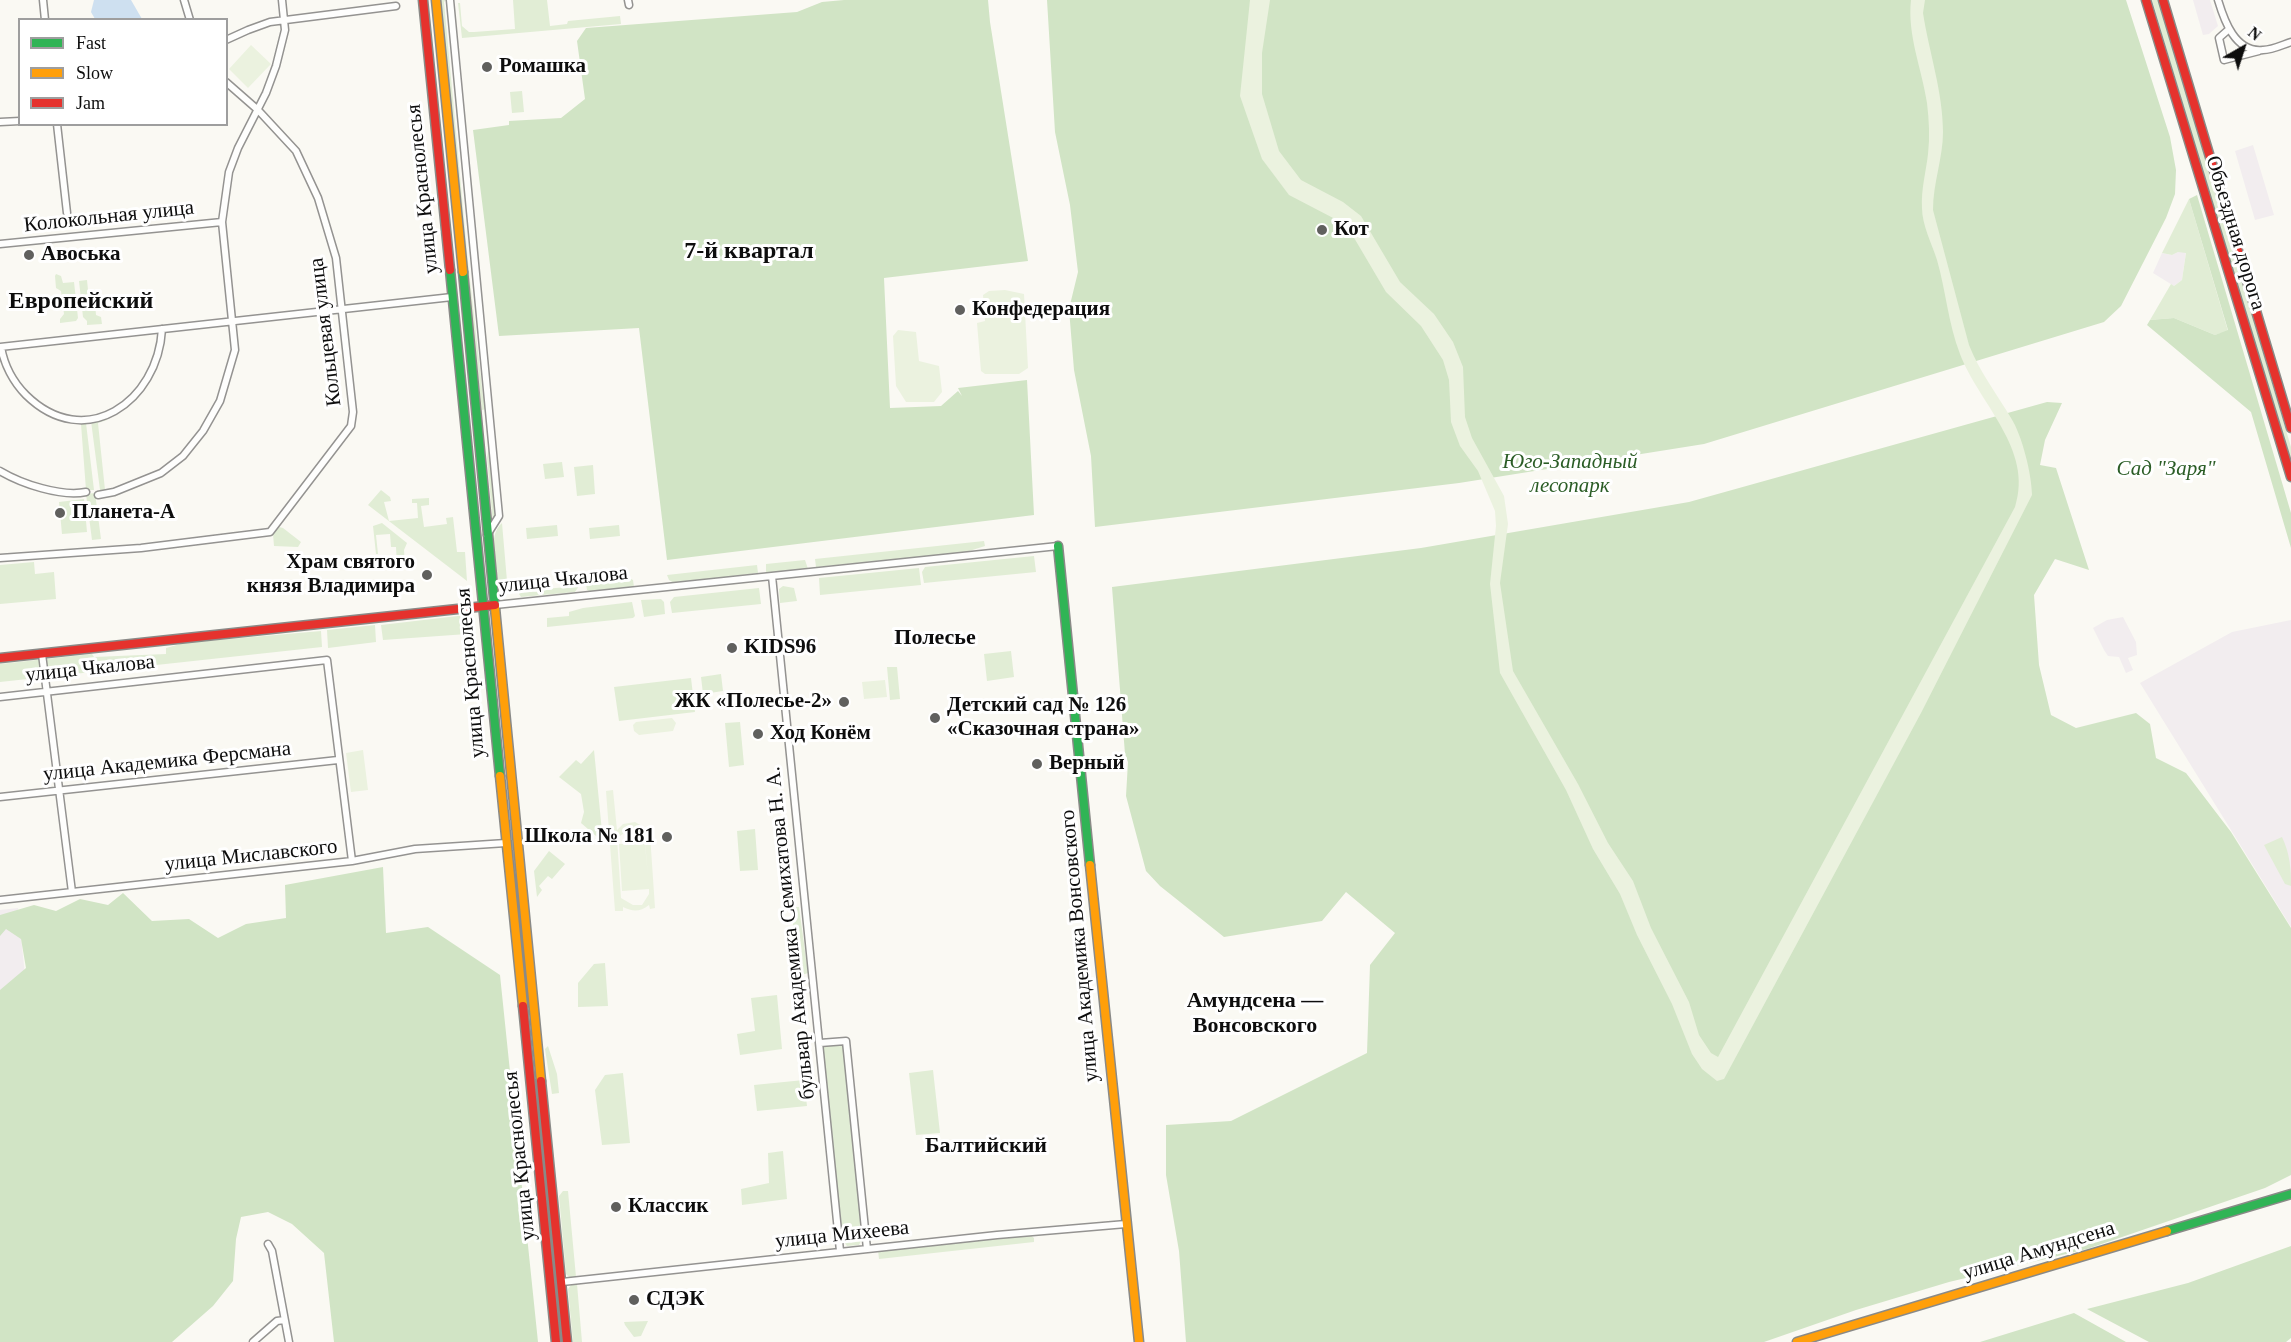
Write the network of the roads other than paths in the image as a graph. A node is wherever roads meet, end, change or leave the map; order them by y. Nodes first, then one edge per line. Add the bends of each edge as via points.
1 (43, 0) edge
2 (184, 0) edge
3 (282, 0) edge
4 (423, 0) edge
5 (436, 0) edge
6 (450, 0) edge
7 (2146, 0) edge
8 (2163, 0) edge
9 (2218, 0) edge
10 (396, 6) dead end
11 (45, 18) edge
12 (189, 18) edge
13 (284, 22) junction
14 (2228, 30) junction
15 (228, 39) edge
16 (2291, 42) edge
17 (2262, 51) junction
18 (228, 84) edge
19 (258, 110) junction
20 (18, 121) edge
21 (0, 122) edge
22 (57, 126) edge
23 (67, 213) dead end
24 (222, 222) junction
25 (0, 244) edge
26 (452, 297) junction
27 (341, 309) junction
28 (234, 321) junction
29 (162, 329) junction
30 (1, 347) edge
31 (2291, 428) edge
32 (0, 471) edge
33 (2291, 477) edge
34 (86, 492) dead end
35 (98, 495) dead end
36 (487, 535) junction
37 (1058, 546) joint
38 (0, 558) edge
39 (772, 576) junction
40 (495, 605) junction
41 (483, 606) junction
42 (42, 654) junction
43 (0, 658) edge
44 (46, 692) junction
45 (0, 697) edge
46 (338, 760) junction
47 (58, 791) junction
48 (0, 797) edge
49 (506, 843) junction
50 (352, 861) junction
51 (72, 892) junction
52 (0, 900) edge
53 (526, 909) junction
54 (513, 911) junction
55 (820, 1043) junction
56 (2291, 1194) edge
57 (1126, 1224) junction
58 (268, 1244) dead end
59 (867, 1249) junction
60 (840, 1251) junction
61 (562, 1282) junction
62 (284, 1320) junction
63 (253, 1342) edge
64 (288, 1342) edge
65 (556, 1342) edge
66 (567, 1342) edge
67 (1139, 1342) edge
68 (1797, 1342) edge

1 - 11 street
2 - 12 street
3 - 13 street, Колокольная улица
4 - 26 street, улица Краснолесья
5 - 36 street, улица Краснолесья
6 - 36 street via 500,516
7 - 33 street, Объездная дорога
8 - 31 street, Объездная дорога
9 - 14 street
10 - 13 street
13 - 15 street via 270,22
13 - 19 street, Колокольная улица via 276,66
14 - 17 street via 2246,45
14 - 17 street via 2219,38 2224,60
16 - 17 street
18 - 19 street, Кольцевая улица
19 - 24 street, Колокольная улица via 229,172
19 - 27 street, Кольцевая улица via 296,151 318,198 336,258
20 - 21 street
22 - 23 street
24 - 25 street, Колокольная улица
24 - 28 street, Колокольная улица
26 - 27 street
26 - 41 street, улица Краснолесья
27 - 28 street
27 - 38 street, Кольцевая улица via 353,412 351,426 270,532 141,548
28 - 29 street
28 - 35 street, Колокольная улица via 235,350 220,401 183,456 140,483
29 - 30 street
29 - 30 street via 152,374 137,395 116,411 94,419 62,418 34,402 21,390 3,361
32 - 34 street via 39,488
36 - 40 street, улица Краснолесья
37 - 39 street, улица Чкалова
37 - 57 street, улица Академика Вонсовского
39 - 40 street, улица Чкалова
39 - 55 street, бульвар Академика Семихатова Н. А.
40 - 41 street, улица Чкалова
40 - 53 street, улица Краснолесья
41 - 42 street, улица Чкалова
41 - 49 street, улица Краснолесья
42 - 43 street, улица Чкалова
42 - 44 street
44 - 45 street, улица Чкалова
44 - 46 street, улица Чкалова via 327,660
44 - 47 street
46 - 47 street, улица Академика Ферсмана
46 - 50 street
47 - 48 street, улица Академика Ферсмана
47 - 51 street
49 - 50 street, улица Миславского via 415,849
49 - 54 street, улица Краснолесья
50 - 51 street, улица Миславского
51 - 52 street, улица Миславского
53 - 54 street
53 - 61 street, улица Краснолесья
54 - 65 street, улица Краснолесья
55 - 59 street, бульвар Академика Семихатова Н. А. via 846,1041
55 - 60 street, бульвар Академика Семихатова Н. А.
56 - 68 street, улица Амундсена
57 - 59 street, улица Михеева
57 - 67 street, улица Академика Вонсовского
58 - 62 street
59 - 60 street, улица Михеева
60 - 61 street, улица Михеева
61 - 66 street, улица Краснолесья
62 - 63 street via 277,1321
62 - 64 street

